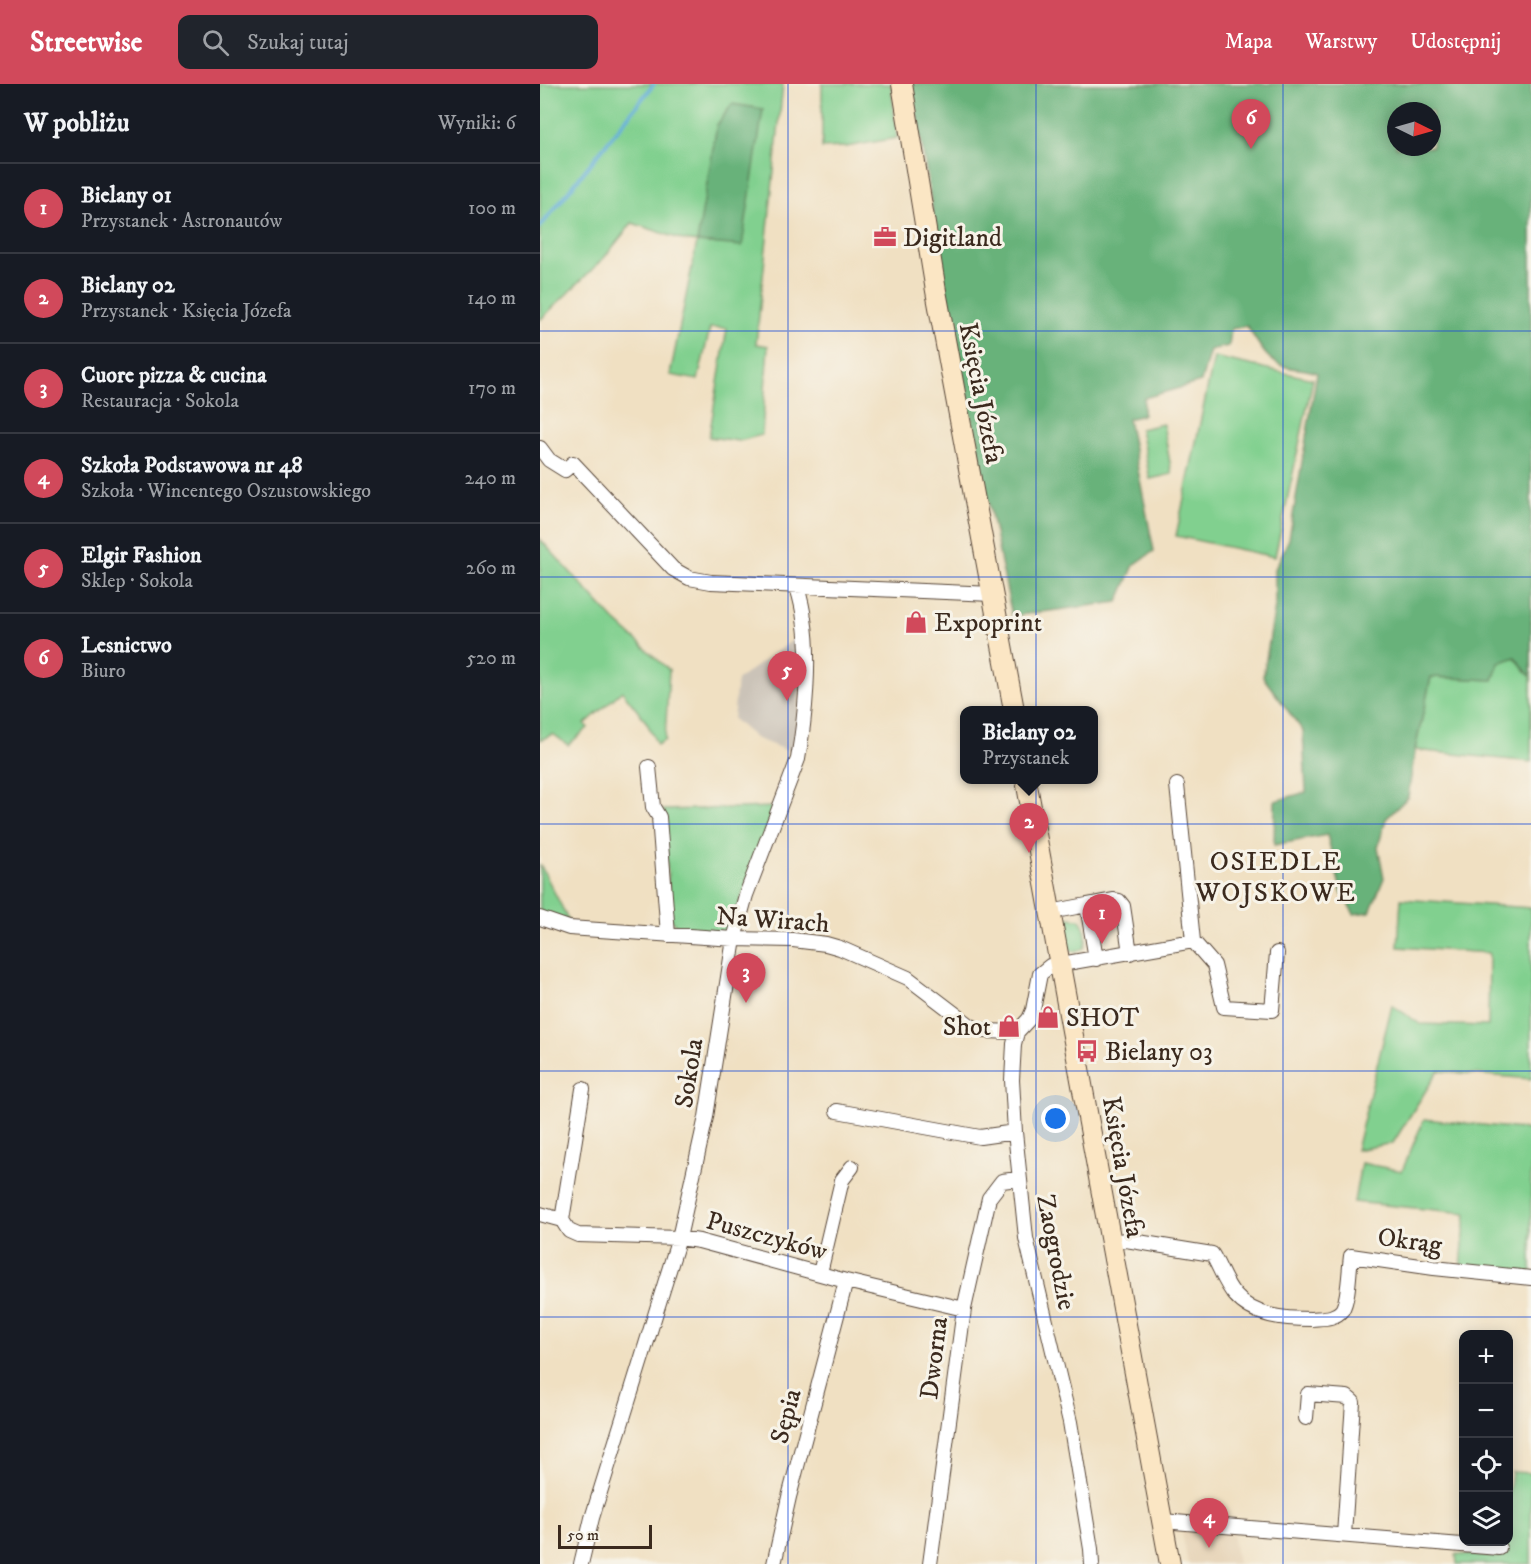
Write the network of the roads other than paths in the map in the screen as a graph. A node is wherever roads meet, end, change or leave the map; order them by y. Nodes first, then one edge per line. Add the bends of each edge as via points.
1 (902, 84) edge
2 (540, 448) edge
3 (797, 587) junction
4 (993, 594) junction
5 (1013, 706) edge
6 (649, 767) dead end
7 (1027, 784) edge
8 (1177, 785) dead end
9 (1087, 905) junction
10 (1050, 912) junction
11 (540, 918) edge
12 (668, 935) junction
13 (734, 939) junction
14 (1193, 941) junction
15 (1130, 953) junction
16 (1277, 953) dead end
17 (1096, 959) junction
18 (1060, 964) junction
19 (1017, 1032) junction
20 (583, 1089) dead end
21 (837, 1111) dead end
22 (1015, 1132) junction
23 (852, 1167) dead end
24 (1018, 1179) junction
25 (540, 1214) edge
26 (562, 1220) junction
27 (679, 1238) junction
28 (1111, 1242) junction
29 (820, 1273) junction
30 (1531, 1278) edge
31 (846, 1281) junction
32 (964, 1309) junction
33 (1306, 1418) dead end
34 (1162, 1521) junction
35 (1344, 1535) junction
36 (1498, 1548) dead end
37 (581, 1564) edge
38 (774, 1564) edge
39 (930, 1564) edge
40 (1092, 1564) edge
41 (1170, 1564) edge

1 - 4 street, Księcia Józefa via 945,344
2 - 3 street via 549,460 566,470 573,463 673,569 689,578
3 - 4 street
3 - 13 street, Sokola via 805,620 807,663 798,759 746,895
4 - 5 street, Księcia Józefa
6 - 12 street via 653,807 659,817
7 - 10 street, Księcia Józefa
8 - 14 street
9 - 10 street
9 - 15 street via 1119,901
9 - 17 street
10 - 18 street, Księcia Józefa
11 - 12 street, Na Wirach via 569,928
12 - 13 street, Na Wirach
13 - 19 street, Na Wirach via 793,940 840,948 908,978 971,1026 984,1031
13 - 27 street, Sokola via 706,1117
14 - 15 street
14 - 16 street via 1214,965 1224,1007 1272,1010
15 - 17 street
17 - 18 street
18 - 19 street, Zaogrodzie via 1040,974 1033,1010
18 - 28 street, Księcia Józefa
19 - 22 street, Zaogrodzie via 1012,1058
20 - 26 street
21 - 22 street via 980,1137
22 - 24 street, Zaogrodzie
23 - 29 street via 842,1180
24 - 32 street, Dworna via 1002,1181 989,1198
24 - 40 street, Zaogrodzie via 1026,1238 1070,1422
25 - 26 street, Puszczyków
26 - 27 street, Puszczyków via 569,1231 578,1235
27 - 29 street, Puszczyków
27 - 37 street, Sokola
28 - 30 street, Okrąg via 1126,1240 1212,1254 1235,1295 1252,1308 1286,1319 1332,1317 1341,1311 1351,1256
28 - 34 street, Księcia Józefa
29 - 31 street, Puszczyków
31 - 32 street, Puszczyków
31 - 38 street, Sępia
32 - 39 street, Dworna
33 - 35 street via 1308,1394 1347,1397 1353,1402
34 - 35 street
34 - 41 street, Księcia Józefa
35 - 36 street

